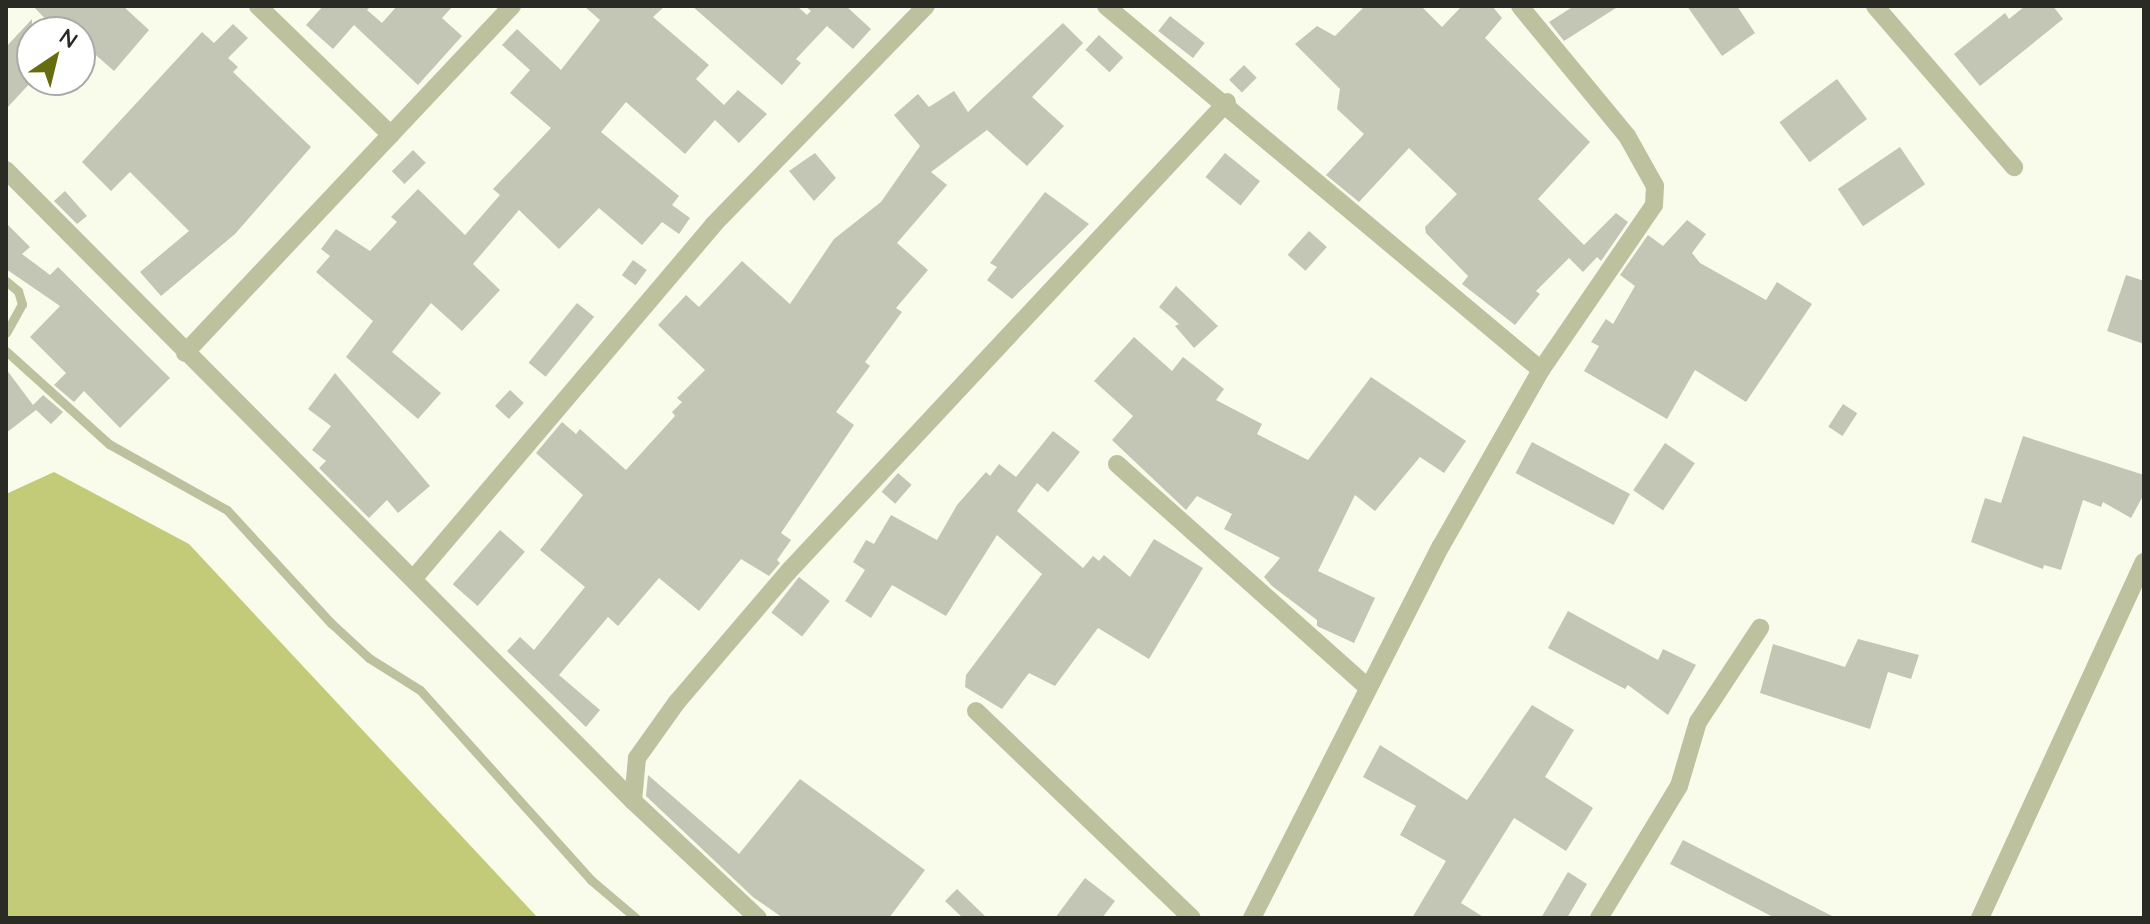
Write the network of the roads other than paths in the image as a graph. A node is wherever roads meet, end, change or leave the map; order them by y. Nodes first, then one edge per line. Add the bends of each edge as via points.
1 (258, 6) edge
2 (512, 6) edge
3 (926, 6) edge
4 (1106, 6) edge
5 (1520, 6) edge
6 (1875, 6) edge
7 (1227, 102) junction
8 (391, 135) junction
9 (2014, 167) dead end
10 (6, 170) edge
11 (6, 281) edge
12 (6, 333) edge
13 (6, 351) edge
14 (185, 353) junction
15 (1541, 370) junction
16 (1117, 464) dead end
17 (2144, 562) edge
18 (414, 578) junction
19 (1760, 628) dead end
20 (1366, 686) junction
21 (976, 711) dead end
22 (633, 801) junction
23 (636, 918) edge
24 (758, 918) edge
25 (1192, 918) edge
26 (1252, 918) edge
27 (1599, 918) edge
28 (1980, 918) edge

1 - 8 street
2 - 8 street
3 - 18 street via 714,224
4 - 7 street
5 - 15 street via 1627,136 1655,186 1654,205
6 - 9 street
7 - 15 street
7 - 22 street via 788,572 677,702 637,758
8 - 14 street
10 - 14 street
11 - 12 lane via 18,291 22,304
13 - 23 lane via 109,444 227,510 331,623 369,658 420,690 591,880
14 - 18 street
15 - 20 street
16 - 20 street
17 - 28 street
18 - 22 street
19 - 27 street via 1698,722 1679,786
20 - 26 street
21 - 25 street
22 - 24 street

